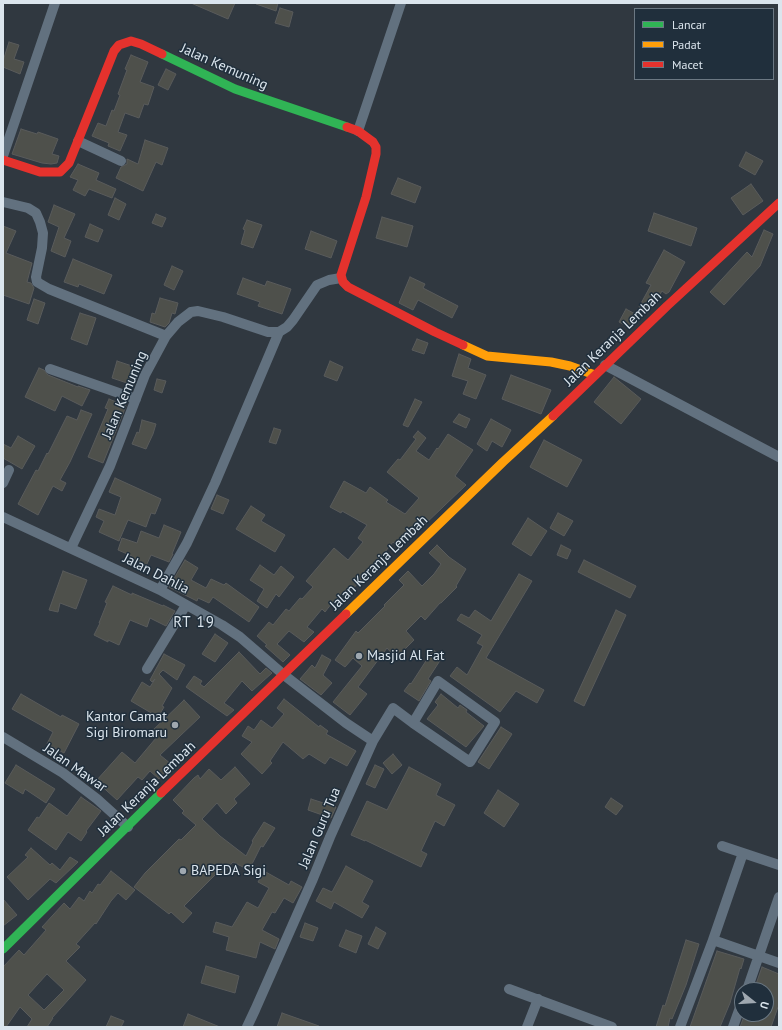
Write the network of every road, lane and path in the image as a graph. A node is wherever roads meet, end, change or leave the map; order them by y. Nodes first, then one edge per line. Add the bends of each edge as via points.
1 (55, 3) edge
2 (401, 3) edge
3 (358, 131) junction
4 (78, 141) junction
5 (3, 156) edge
6 (3, 160) edge
7 (121, 161) dead end
8 (3, 202) edge
9 (779, 203) edge
10 (341, 278) junction
11 (279, 332) junction
12 (166, 336) junction
13 (605, 365) junction
14 (50, 369) dead end
15 (595, 375) junction
16 (136, 399) junction
17 (779, 457) edge
18 (9, 470) dead end
19 (3, 483) edge
20 (3, 517) edge
21 (71, 548) junction
22 (160, 590) junction
23 (186, 605) junction
24 (147, 669) dead end
25 (284, 675) junction
26 (413, 723) junction
27 (3, 737) edge
28 (373, 741) junction
29 (128, 827) junction
30 (722, 846) dead end
31 (743, 853) junction
32 (779, 865) edge
33 (779, 897) edge
34 (713, 940) junction
35 (3, 949) edge
36 (760, 955) junction
37 (779, 963) edge
38 (750, 982) edge
39 (509, 989) dead end
40 (538, 999) junction
41 (585, 1017) junction
42 (246, 1027) edge
43 (527, 1027) edge
44 (581, 1027) edge
45 (612, 1027) edge
46 (680, 1027) edge

1 - 5 street
2 - 3 street
3 - 4 main road, Jalan Kemuning via 235,89 131,41 119,45 114,52
3 - 10 main road, Jalan Kemuning via 373,142 376,154 366,197
4 - 6 main road, Jalan Kemuning via 69,163 60,172 40,172
4 - 7 street
8 - 12 street via 28,208 36,213 40,222 43,234 37,282
9 - 13 main road, Jalan Keranja Lembah
10 - 11 street via 316,285 293,320
10 - 15 main road via 348,287 359,294 487,356 551,362 582,369
11 - 12 street, Jalan Kemuning via 268,332 198,311 184,316
11 - 22 street via 216,483
12 - 16 street, Jalan Kemuning via 145,374
13 - 15 main road, Jalan Keranja Lembah
13 - 17 street
14 - 16 street
15 - 25 main road, Jalan Keranja Lembah
16 - 21 street, Jalan Kemuning via 110,466
18 - 19 street
20 - 21 street, Jalan Dahlia
21 - 22 street, Jalan Dahlia
22 - 23 street, Jalan Dahlia
23 - 24 street
23 - 25 street, Jalan Dahlia via 228,629
25 - 28 street
25 - 29 main road, Jalan Keranja Lembah
26 - 26 street via 470,762 495,722 438,681
26 - 28 street, Jalan Guru Tua via 393,708
27 - 29 street, Jalan Mawar via 63,773 97,798
28 - 42 street, Jalan Guru Tua
29 - 35 main road, Jalan Keranja Lembah
30 - 31 street
31 - 32 street
31 - 34 street
33 - 36 street
34 - 36 street
34 - 46 street
36 - 37 street
36 - 38 street
39 - 40 street
40 - 41 street
40 - 43 street
41 - 44 street
41 - 45 street

